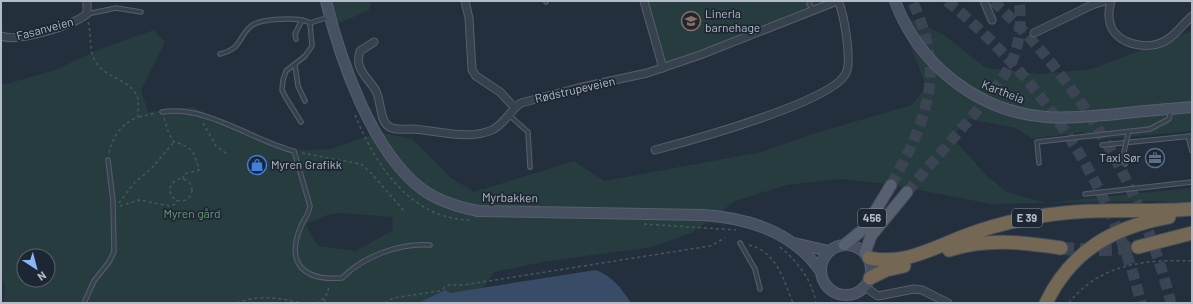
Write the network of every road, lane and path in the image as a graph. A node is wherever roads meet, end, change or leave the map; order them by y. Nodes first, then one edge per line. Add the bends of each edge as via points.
1 (87, 1) edge
2 (326, 1) edge
3 (465, 1) edge
4 (644, 1) edge
5 (810, 1) edge
6 (838, 1) edge
7 (895, 1) edge
8 (984, 1) edge
9 (1105, 1) edge
10 (1111, 1) edge
11 (814, 10) junction
12 (140, 12) dead end
13 (87, 14) junction
14 (1192, 16) edge
15 (330, 17) junction
16 (302, 20) junction
17 (992, 20) dead end
18 (310, 23) junction
19 (1034, 33) dead end
20 (1, 36) edge
21 (296, 39) dead end
22 (374, 42) dead end
23 (220, 54) dead end
24 (295, 65) junction
25 (663, 68) junction
26 (305, 101) dead end
27 (514, 107) junction
28 (1192, 107) edge
29 (162, 112) junction
30 (1170, 114) junction
31 (202, 115) junction
32 (509, 115) junction
33 (138, 117) junction
34 (301, 122) dead end
35 (1129, 133) junction
36 (1190, 136) edge
37 (174, 142) junction
38 (1102, 145) dead end
39 (655, 150) dead end
40 (294, 151) junction
41 (1192, 151) edge
42 (227, 154) dead end
43 (108, 160) joint
44 (1039, 163) dead end
45 (1125, 164) dead end
46 (530, 167) dead end
47 (183, 179) junction
48 (1192, 182) edge
49 (891, 185) tunnel mouth
50 (907, 192) tunnel mouth
51 (1085, 194) dead end
52 (177, 200) junction
53 (113, 209) junction
54 (1192, 210) edge
55 (404, 211) dead end
56 (1192, 213) edge
57 (720, 228) dead end
58 (742, 231) dead end
59 (1192, 233) edge
60 (724, 238) dead end
61 (740, 243) joint
62 (794, 243) junction
63 (776, 244) dead end
64 (430, 245) dead end
65 (844, 245) junction
66 (1138, 247) tunnel mouth
67 (1061, 248) tunnel mouth
68 (829, 251) junction
69 (867, 255) junction
70 (1192, 262) edge
71 (821, 272) junction
72 (323, 279) junction
73 (868, 282) junction
74 (760, 289) dead end
75 (324, 299) junction
76 (843, 299) edge
77 (84, 303) edge
78 (237, 303) edge
79 (301, 303) edge
80 (316, 303) edge
81 (326, 303) edge
82 (385, 303) edge
83 (792, 303) edge
84 (816, 303) edge
85 (948, 303) edge
86 (1046, 303) edge
87 (1068, 303) edge

1 - 13 street, Fasanveien
2 - 15 street, Myrbakken
3 - 27 street via 469,18 472,70 476,76 500,92
4 - 25 street
5 - 11 lane
6 - 11 street, Rødstrupeveien
6 - 39 street, Rødstrupeveien via 848,57 846,74 842,79 812,97 763,118
7 - 30 street, Kartheia via 916,42 942,71 970,92 1003,108 1029,115 1059,118
8 - 17 street
9 - 19 street
10 - 14 street via 1110,24 1121,38 1138,45 1148,46 1164,42
11 - 25 street, Rødstrupeveien
12 - 13 lane, Fasanveien via 116,8
13 - 20 street, Fasanveien via 64,26 14,38
13 - 33 path via 94,60 103,70 134,91 138,100
15 - 18 lane
15 - 62 street, Myrbakken via 353,85 375,130 402,171 422,189 437,198 457,206 478,210 721,216 754,223
16 - 18 lane
16 - 21 lane via 295,34
16 - 23 lane via 271,20 254,24 235,48
18 - 24 lane via 312,46
22 - 32 street via 360,51 359,68 380,99 388,126 401,130 473,134 494,129
24 - 26 lane via 298,86
24 - 34 lane via 286,71 282,90
25 - 27 street, Rødstrupeveien via 548,95
27 - 32 street
28 - 30 street, Kartheia
29 - 31 lane
29 - 33 path
29 - 37 path
30 - 35 lane, Kartheia via 1150,129
31 - 40 lane via 268,144
31 - 42 path via 204,128 216,146
32 - 46 lane via 528,132
33 - 43 path via 127,121 119,131 111,146
35 - 44 lane, Kartheia via 1037,142
35 - 45 lane, bridge via 1124,152
36 - 38 lane
36 - 41 lane
37 - 47 path via 186,145 192,150 199,170 184,174
37 - 53 path
40 - 55 path via 361,164
40 - 72 lane via 310,206 297,236 295,258 307,272
43 - 53 lane
47 - 52 path via 171,185 171,192
47 - 52 path via 190,183 192,190 188,198
48 - 51 lane
49 - 65 main road, 456 via 865,228
50 - 69 main road, 456 via 871,236
52 - 53 path via 170,206 139,200
53 - 77 lane via 114,252 94,281
54 - 69 highway, E 39 via 1075,212 1026,218 970,234 899,260 883,261
56 - 86 highway via 1134,225 1099,242 1069,268 1052,290
57 - 58 path
59 - 66 highway
60 - 82 path via 710,246 463,285 449,285 440,291 393,298
61 - 74 lane via 755,269
61 - 83 path via 762,249 768,254
62 - 68 street, Myrbakken
62 - 71 street, Myrbakken
63 - 84 path via 803,271 811,285
64 - 72 lane via 414,245 389,251 364,261 342,278
65 - 68 street
65 - 69 street via 855,246
67 - 73 highway, E 39 via 1017,242 977,243 886,270
68 - 71 street via 824,258
69 - 73 street via 872,271
70 - 87 path via 1158,261 1121,267 1094,279
71 - 76 street via 830,290
72 - 75 path via 329,289
73 - 76 street via 859,292
73 - 85 street via 878,296 905,290 922,290
75 - 80 path
75 - 81 path
78 - 79 path via 267,297

